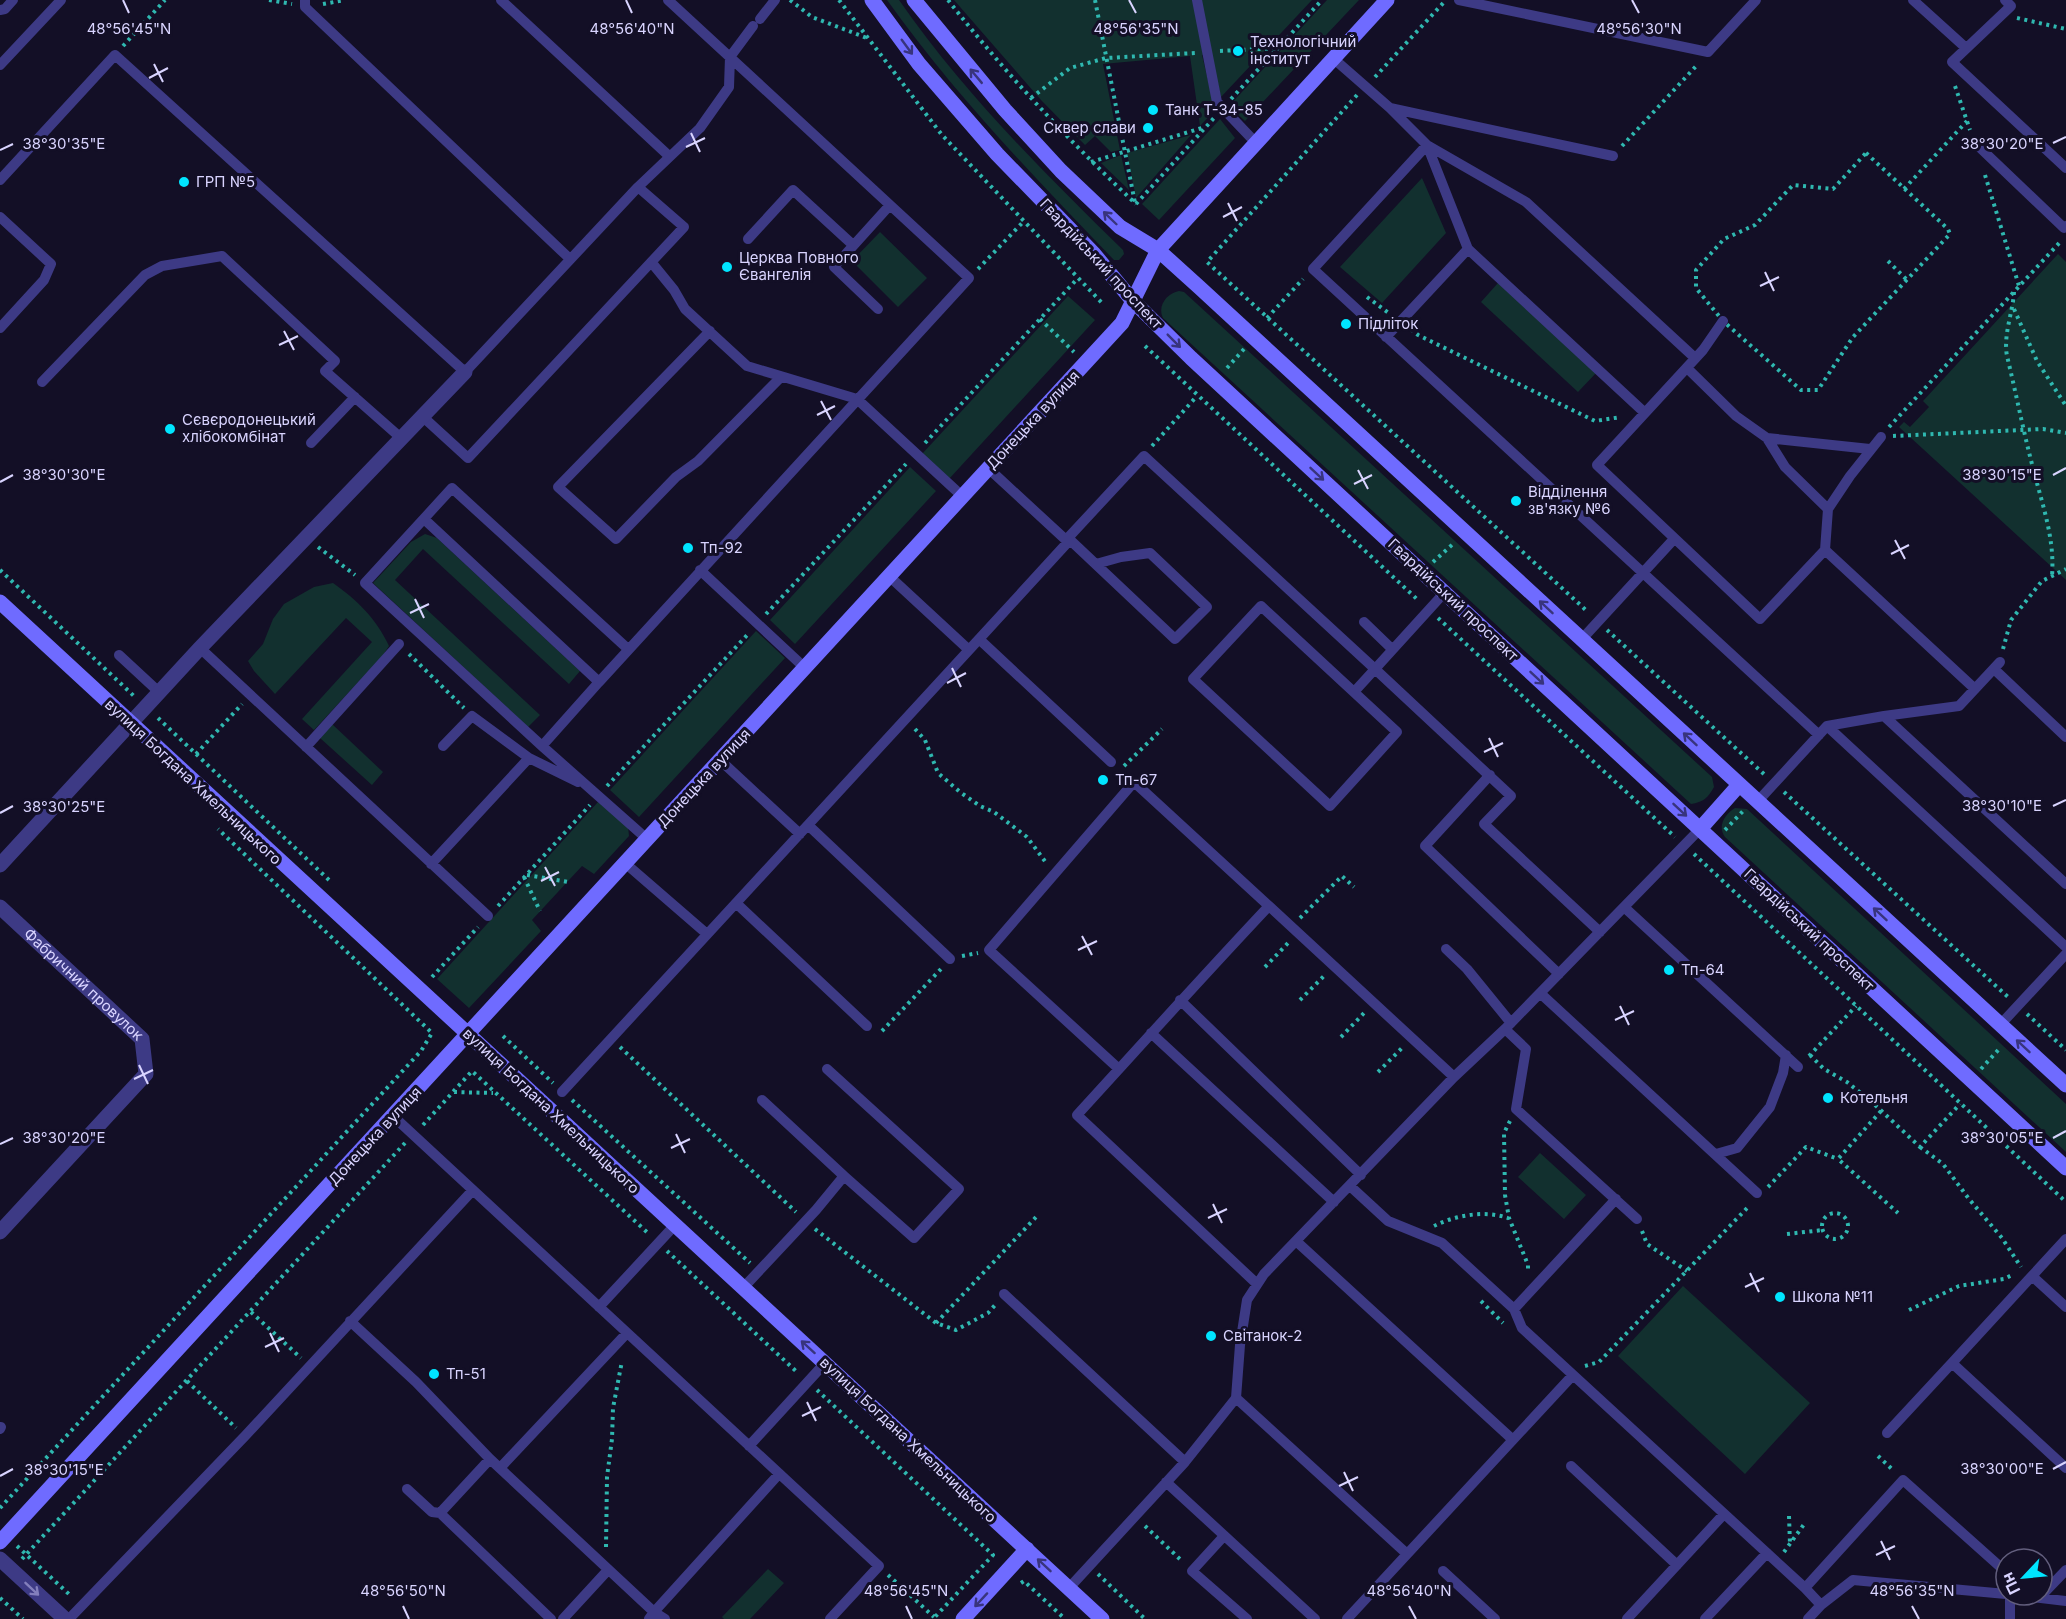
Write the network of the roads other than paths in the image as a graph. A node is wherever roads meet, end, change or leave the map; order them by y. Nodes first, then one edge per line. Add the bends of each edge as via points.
1 (13, 0) edge
2 (62, 0) edge
3 (305, 0) edge
4 (501, 0) edge
5 (668, 0) edge
6 (775, 0) edge
7 (872, 0) edge
8 (914, 0) edge
9 (1197, 0) edge
10 (1387, 0) edge
11 (1459, 0) edge
12 (1756, 0) edge
13 (1913, 0) edge
14 (2005, 0) edge
15 (0, 10) edge
16 (1966, 48) junction
17 (730, 57) junction
18 (1334, 59) junction
19 (0, 65) edge
20 (1390, 108) junction
21 (1256, 143) junction
22 (1975, 143) dead end
23 (1427, 145) junction
24 (669, 156) junction
25 (1613, 156) road end
26 (2066, 168) edge
27 (0, 180) edge
28 (638, 187) junction
29 (890, 206) junction
30 (0, 216) edge
31 (2066, 226) edge
32 (748, 239) dead end
33 (853, 245) junction
34 (1468, 249) junction
35 (1158, 250) junction
36 (569, 258) junction
37 (652, 263) junction
38 (1132, 300) junction
39 (878, 309) dead end
40 (1723, 321) road end
41 (0, 328) edge
42 (710, 331) junction
43 (1386, 337) junction
44 (1695, 358) junction
45 (1687, 368) junction
46 (465, 372) junction
47 (782, 377) junction
48 (42, 382) dead end
49 (355, 397) junction
50 (857, 399) junction
51 (1645, 412) junction
52 (422, 416) junction
53 (1881, 437) road end
54 (401, 438) junction
55 (1767, 438) junction
56 (311, 443) dead end
57 (1870, 449) junction
58 (988, 468) junction
59 (962, 496) junction
60 (1828, 509) junction
61 (424, 519) junction
62 (1674, 538) junction
63 (1067, 539) junction
64 (1825, 550) junction
65 (1096, 564) junction
66 (700, 570) junction
67 (1642, 573) junction
68 (889, 576) junction
69 (1445, 592) junction
70 (0, 602) edge
71 (1364, 622) dead end
72 (979, 639) junction
73 (1582, 639) junction
74 (399, 644) road end
75 (200, 648) junction
76 (628, 649) junction
77 (1392, 649) junction
78 (969, 650) junction
79 (119, 655) dead end
80 (805, 668) junction
81 (1375, 669) junction
82 (599, 682) junction
83 (1975, 689) junction
84 (1354, 692) junction
85 (160, 693) junction
86 (1884, 716) junction
87 (130, 724) junction
88 (1827, 726) junction
89 (1819, 735) junction
90 (2066, 737) edge
91 (443, 746) dead end
92 (542, 746) junction
93 (306, 747) junction
94 (529, 758) junction
95 (720, 760) junction
96 (1111, 762) road end
97 (1490, 775) junction
98 (584, 784) junction
99 (1739, 785) junction
100 (1756, 800) junction
101 (808, 825) junction
102 (1700, 829) junction
103 (800, 834) junction
104 (647, 839) junction
105 (625, 863) junction
106 (431, 864) junction
107 (0, 866) edge
108 (2066, 884) edge
109 (736, 903) junction
110 (1269, 906) junction
111 (0, 907) edge
112 (1624, 907) junction
113 (488, 916) dead end
114 (1600, 932) junction
115 (707, 934) junction
116 (2066, 946) edge
117 (1446, 949) dead end
118 (2066, 954) edge
119 (950, 959) road end
120 (1559, 974) junction
121 (1540, 993) junction
122 (1180, 1000) junction
123 (867, 1026) road end
124 (1508, 1026) junction
125 (2006, 1030) junction
126 (1151, 1033) junction
127 (469, 1034) junction
128 (1786, 1055) junction
129 (1798, 1067) road end
130 (827, 1069) dead end
131 (1119, 1069) junction
132 (1454, 1077) junction
133 (2066, 1085) edge
134 (562, 1092) road end
135 (762, 1100) dead end
136 (393, 1116) junction
137 (1716, 1154) junction
138 (2066, 1168) edge
139 (1361, 1175) junction
140 (844, 1176) junction
141 (1350, 1186) junction
142 (473, 1190) junction
143 (1757, 1193) dead end
144 (1616, 1199) junction
145 (1334, 1202) junction
146 (1637, 1219) road end
147 (675, 1225) junction
148 (0, 1232) edge
149 (2066, 1239) edge
150 (1296, 1241) junction
151 (2032, 1276) junction
152 (1256, 1283) junction
153 (743, 1288) junction
154 (1004, 1294) road end
155 (599, 1307) junction
156 (2066, 1307) edge
157 (1514, 1309) junction
158 (350, 1321) junction
159 (627, 1333) junction
160 (825, 1363) junction
161 (1953, 1363) junction
162 (1573, 1375) junction
163 (1236, 1398) junction
164 (1887, 1433) dead end
165 (1512, 1439) junction
166 (749, 1446) junction
167 (490, 1459) junction
168 (1185, 1462) junction
169 (1571, 1466) dead end
170 (500, 1468) junction
171 (2066, 1468) edge
172 (779, 1474) junction
173 (1166, 1482) junction
174 (407, 1489) dead end
175 (440, 1513) junction
176 (1724, 1514) junction
177 (1224, 1536) junction
178 (0, 1542) edge
179 (1027, 1550) junction
180 (1406, 1553) junction
181 (1767, 1553) junction
182 (0, 1559) edge
183 (1994, 1561) edge
184 (1677, 1565) junction
185 (608, 1570) junction
186 (2066, 1570) edge
187 (1443, 1571) dead end
188 (2054, 1581) edge
189 (1069, 1588) junction
190 (1805, 1588) junction
191 (1994, 1593) edge
192 (1821, 1605) junction
193 (651, 1616) edge
194 (64, 1619) edge
195 (69, 1619) edge
196 (551, 1619) edge
197 (563, 1619) edge
198 (665, 1619) edge
199 (830, 1619) edge
200 (963, 1619) edge
201 (1102, 1619) edge
202 (1247, 1619) edge
203 (1315, 1619) edge
204 (1347, 1619) edge
205 (1495, 1619) edge
206 (1627, 1619) edge
207 (1705, 1619) edge
208 (1808, 1619) edge

1 - 15 lane
2 - 19 lane
3 - 36 lane via 305,7
4 - 24 lane
5 - 17 lane
6 - 17 lane
7 -> 38 main road, Гвардійський проспект via 919,64
35 -> 8 main road via 1120,227 1061,171
9 - 21 lane via 1216,102
10 - 18 main road, Донецька вулиця
11 - 12 lane via 1708,52
13 - 16 lane
14 - 16 lane via 2011,6
16 - 26 lane via 1952,62
17 - 24 lane via 729,87 700,128
17 - 29 lane
18 - 20 lane
18 - 21 main road, Донецька вулиця
20 - 23 lane
20 - 25 lane
21 - 35 main road, Донецька вулиця
22 - 31 lane
23 - 34 lane
23 - 43 lane via 1312,269
23 - 44 lane via 1526,202
24 - 28 lane
27 - 46 lane via 115,55
28 - 36 lane
28 - 37 lane via 684,227
29 - 33 lane
29 - 50 lane via 969,278
30 - 41 lane via 51,264 44,280
32 - 33 lane via 793,190
33 - 39 lane via 834,267
34 - 43 lane
34 - 51 lane
35 - 38 main road, Донецька вулиця
73 -> 35 main road
36 - 46 lane
37 - 42 lane via 685,309
37 - 52 lane via 468,458
38 - 58 main road, Донецька вулиця via 1122,323
38 -> 69 main road, Гвардійський проспект
40 - 44 lane
42 - 47 lane via 747,366
42 - 47 lane via 558,487 616,539
43 - 67 lane
44 - 45 lane
45 - 51 lane
45 - 55 lane via 1737,416
46 - 52 street
47 - 50 lane
48 - 49 lane via 145,275 162,266 222,256 335,361 325,371
49 - 54 lane
49 - 56 lane
50 - 59 lane
50 - 66 lane
51 - 62 lane via 1597,465
52 - 54 street
53 - 57 lane
54 - 75 street
55 - 57 lane
55 - 60 lane via 1785,467
57 - 60 lane
58 - 59 main road, Донецька вулиця
58 - 63 lane
59 - 68 main road, Донецька вулиця
60 - 64 lane
61 - 76 lane via 452,488
61 - 82 lane
61 - 92 lane via 365,583
62 - 64 lane via 1760,619
62 - 67 lane
63 - 65 lane
63 - 72 lane
63 - 81 lane via 1144,456
64 - 83 lane
65 - 65 lane via 1150,553 1207,607 1175,639
66 - 76 lane
66 - 80 lane
67 - 73 lane
67 - 89 lane
68 - 78 lane
68 - 80 main road, Донецька вулиця
69 - 77 lane
69 -> 102 main road, Гвардійський проспект
70 - 87 main road, вулиця Богдана Хмельницького
71 - 77 lane
72 - 78 lane
72 - 96 lane
99 -> 73 main road
74 - 93 lane
75 - 85 street
75 - 93 lane
76 - 82 lane
77 - 81 lane
78 - 101 lane
79 - 85 lane
80 - 95 main road, Донецька вулиця
81 - 84 lane
81 - 97 lane
82 - 92 lane
83 - 86 lane via 1959,706
83 - 90 lane via 1997,665
84 - 84 lane via 1261,606 1193,679 1330,806 1397,732
85 - 87 street
86 - 88 lane
86 - 108 lane
87 - 107 street
87 - 127 main road, вулиця Богдана Хмельницького
88 - 89 lane
88 - 116 lane
89 - 100 lane
91 - 94 lane via 472,716
92 - 98 lane
93 - 106 lane
94 - 98 lane
94 - 106 lane
95 - 103 lane
95 - 104 main road, Донецька вулиця
97 - 114 lane via 1511,795 1484,824
97 - 120 lane via 1425,846
98 - 104 lane
99 - 100 main road
99 - 102 main road
125 -> 100 main road
101 - 103 lane
101 - 119 lane
102 - 112 lane
102 - 138 main road, Гвардійський проспект
103 - 109 lane
104 - 105 main road, Донецька вулиця
105 - 115 lane
105 - 127 main road, Донецька вулиця
106 - 113 lane
109 - 115 lane
109 - 123 lane
110 - 122 lane
110 - 131 lane via 1134,782 989,950
110 - 132 lane
111 - 148 street, Фабричний провулок via 142,1039 146,1074
112 - 114 lane
112 - 128 lane
114 - 120 lane
115 - 134 lane
117 - 124 lane via 1467,969
118 - 125 lane via 2018,1006
120 - 121 lane
121 - 124 lane
121 - 137 lane
122 - 126 lane
122 - 139 lane
124 - 132 lane
124 - 144 lane via 1526,1049 1516,1109
133 -> 125 main road
126 - 131 lane
126 - 145 lane
127 - 136 main road, Донецька вулиця
127 - 147 main road, вулиця Богдана Хмельницького
128 - 129 lane
128 - 137 lane via 1781,1082 1770,1107 1737,1148
130 - 140 lane via 959,1189 914,1238
131 - 152 lane via 1077,1115
132 - 139 lane
135 - 140 lane
136 - 142 lane
136 - 178 main road, Донецька вулиця
137 - 143 lane
139 - 141 lane
140 - 153 lane
141 - 145 lane
141 - 157 lane via 1388,1221 1442,1243
142 - 155 lane
142 - 158 lane
144 - 146 lane
144 - 157 lane
145 - 150 lane
147 - 153 main road, вулиця Богдана Хмельницького
147 - 155 lane
149 - 151 lane
150 - 152 lane
150 - 165 lane
151 - 156 lane
151 - 161 lane
152 - 163 lane via 1247,1300
160 -> 153 main road, вулиця Богдана Хмельницького
154 - 168 lane
155 - 159 lane
157 - 162 lane via 1522,1328
158 - 167 lane
158 - 195 lane
159 - 166 lane
159 - 170 lane
160 - 166 lane
160 - 179 main road, вулиця Богдана Хмельницького
161 - 164 lane
161 - 171 lane
162 - 165 lane
162 - 176 lane
163 - 168 lane
163 - 180 lane
165 - 180 lane
166 - 172 lane
167 - 170 lane
167 - 175 lane
168 - 173 lane
169 - 184 lane
170 - 185 lane
172 - 193 lane
172 - 199 lane via 879,1566
173 - 177 lane
173 - 189 lane
174 - 175 lane via 432,1512
175 - 196 lane
176 - 181 lane
176 - 184 lane
177 - 202 lane via 1192,1571
177 - 203 lane
189 -> 179 main road, вулиця Богдана Хмельницького
179 -> 200 main road
180 - 204 lane
181 - 190 lane
181 - 207 lane
182 -> 194 street
183 - 190 lane via 1903,1480
184 - 206 lane
185 - 193 lane
185 - 197 lane
186 - 188 lane
187 - 205 lane
189 - 201 main road, вулиця Богдана Хмельницького
190 - 192 lane
191 - 192 lane via 1853,1580
192 - 208 lane
193 - 198 lane

